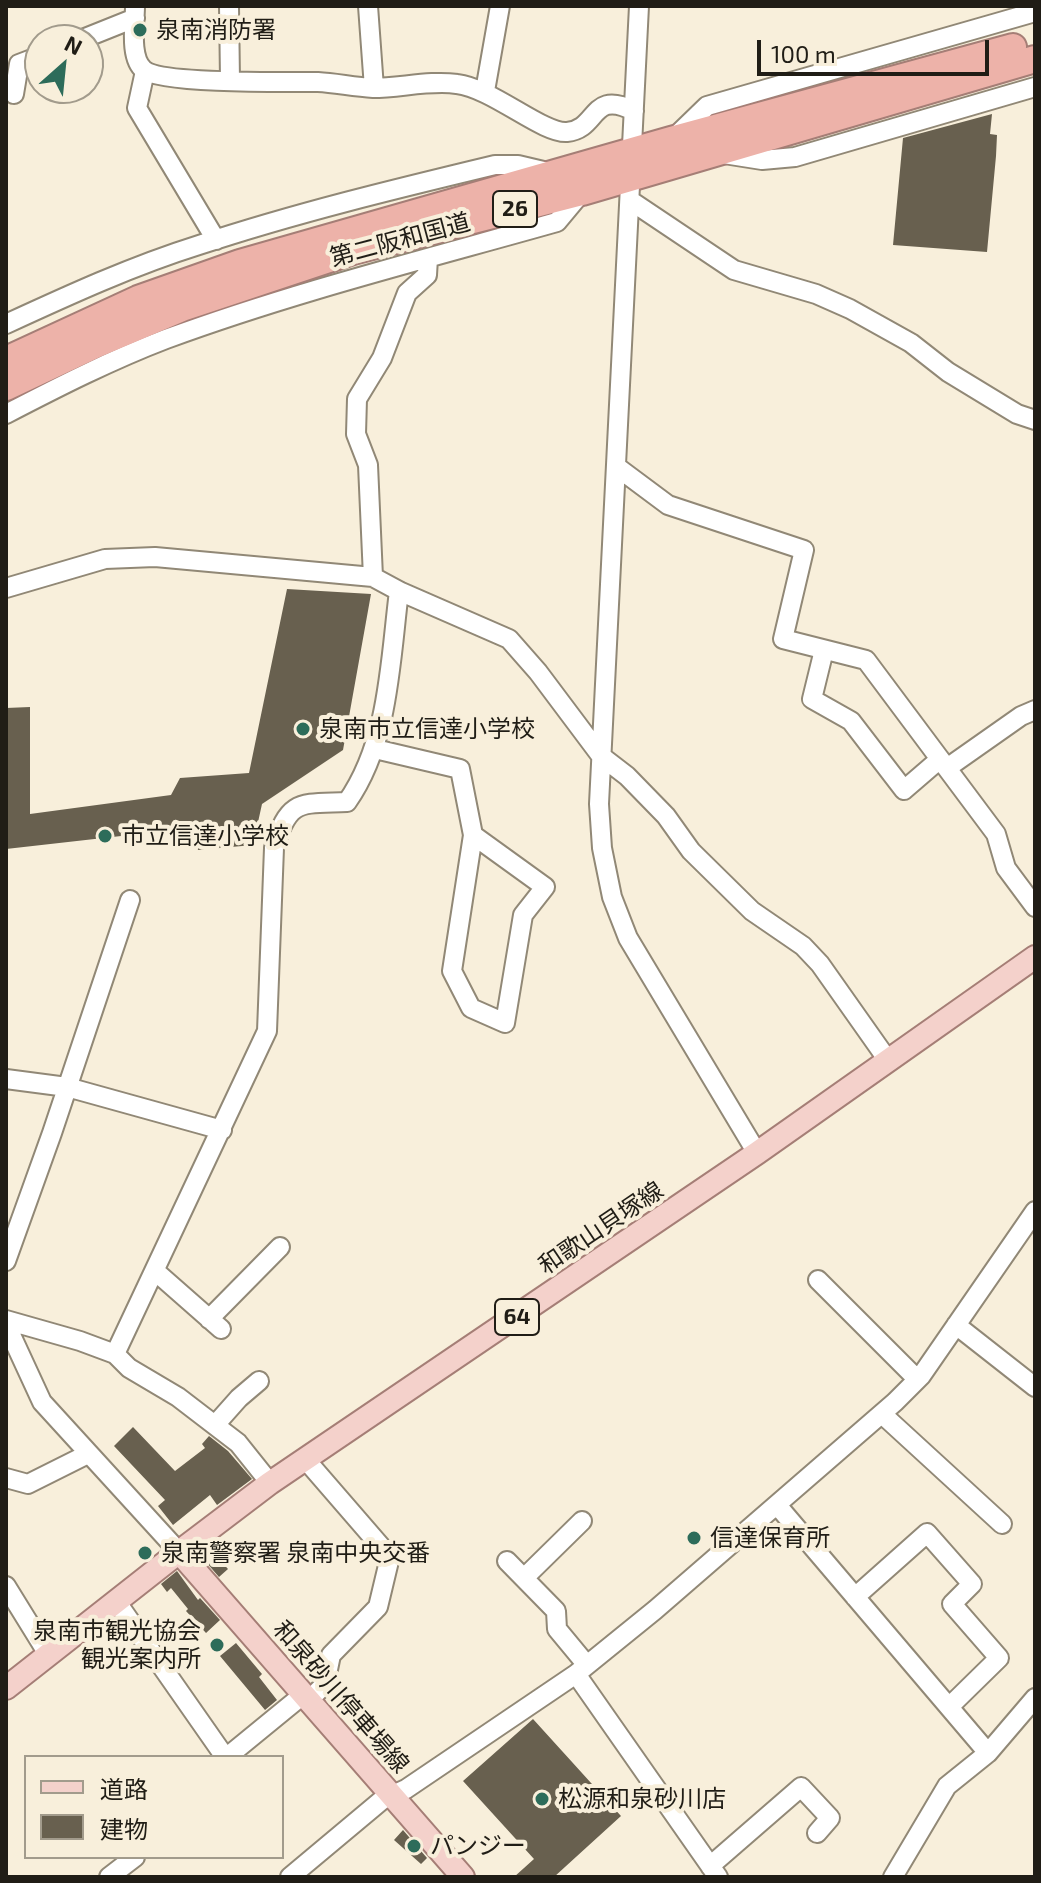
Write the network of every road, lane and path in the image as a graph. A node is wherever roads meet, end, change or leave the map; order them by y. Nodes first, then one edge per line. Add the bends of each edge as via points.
1 (229, 6) edge
2 (368, 6) edge
3 (500, 6) edge
4 (639, 6) edge
5 (135, 12) edge
6 (1035, 12) edge
7 (104, 28) edge
8 (1035, 40) edge
9 (1035, 59) edge
10 (24, 62) edge
11 (145, 71) junction
12 (230, 80) junction
13 (1035, 87) edge
14 (374, 88) junction
15 (485, 91) junction
16 (14, 94) dead end
17 (634, 111) junction
18 (671, 140) junction
19 (719, 153) junction
20 (554, 174) junction
21 (632, 177) junction
22 (582, 192) junction
23 (216, 240) junction
24 (428, 258) junction
25 (6, 324) edge
26 (6, 360) edge
27 (6, 387) edge
28 (6, 414) edge
29 (1035, 420) edge
30 (617, 467) junction
31 (373, 577) junction
32 (6, 588) edge
33 (399, 591) junction
34 (824, 650) junction
35 (1035, 710) edge
36 (375, 749) junction
37 (601, 756) junction
38 (944, 764) junction
39 (473, 835) junction
40 (130, 900) dead end
41 (1035, 907) edge
42 (1035, 957) edge
43 (887, 1059) junction
44 (6, 1079) edge
45 (67, 1087) junction
46 (222, 1130) junction
47 (757, 1153) junction
48 (1035, 1211) edge
49 (280, 1247) dead end
50 (6, 1261) edge
51 (155, 1271) junction
52 (818, 1280) dead end
53 (6, 1322) edge
54 (956, 1325) junction
55 (115, 1354) junction
56 (917, 1379) junction
57 (259, 1381) dead end
58 (1035, 1387) edge
59 (882, 1414) junction
60 (215, 1425) junction
61 (88, 1454) junction
62 (306, 1460) junction
63 (6, 1478) edge
64 (270, 1483) junction
65 (777, 1505) junction
66 (582, 1521) dead end
67 (1002, 1524) dead end
68 (179, 1552) junction
69 (507, 1561) dead end
70 (524, 1578) junction
71 (6, 1586) edge
72 (855, 1597) junction
73 (116, 1601) junction
74 (48, 1654) junction
75 (581, 1669) junction
76 (6, 1688) edge
77 (307, 1697) junction
78 (1035, 1698) edge
79 (949, 1707) junction
80 (988, 1753) junction
81 (225, 1755) edge
82 (229, 1755) edge
83 (391, 1795) junction
84 (817, 1833) dead end
85 (132, 1859) edge
86 (714, 1872) edge
87 (109, 1877) edge
88 (290, 1877) edge
89 (463, 1877) edge
90 (893, 1877) edge

1 - 12 street
2 - 14 street
3 - 15 street
4 - 17 street
5 - 7 street
5 - 11 street via 136,60
6 - 18 street via 707,106
8 - 18 highway, 第二阪和国道 / 26
9 - 19 highway, 第二阪和国道 / 26
10 - 16 street via 19,64
11 - 12 street via 172,79
11 - 23 street via 137,108
12 - 14 street
13 - 19 street via 795,157 762,160
14 - 15 street via 457,83
15 - 17 street via 554,131 580,127 610,103
17 - 21 street
18 - 21 highway, 第二阪和国道 / 26
19 - 21 highway, 第二阪和国道 / 26
20 - 21 highway, 第二阪和国道 / 26
20 - 23 street via 495,165
20 - 26 highway, 第二阪和国道 / 26 via 240,263 138,299
21 - 22 highway, 第二阪和国道 / 26
21 - 29 street via 734,270 850,309 1017,414
21 - 30 street
22 - 24 street via 557,222
22 - 27 highway, 第二阪和国道 / 26 via 353,251 182,308
23 - 25 street via 99,282
24 - 28 street via 279,300 164,340
24 - 31 street via 427,275 407,293 382,358 357,399 356,434 368,465
30 - 34 street via 668,505 804,550 783,639
30 - 37 street
31 - 32 street via 155,557 105,559
31 - 33 street
33 - 36 street
33 - 37 street via 509,639
34 - 38 street via 866,660
34 - 38 street via 812,699 851,721 904,790
35 - 38 street
36 - 39 street via 460,769
36 - 46 street via 347,802 300,804 281,826 274,848 267,1031
37 - 43 street via 666,816 691,851 752,911 820,964
37 - 47 street via 602,848 622,924
38 - 41 street via 996,834 1006,868
39 - 39 street via 545,887 523,915 505,1023 471,1008 452,971
40 - 45 street
42 - 43 main road, 和歌山貝塚線 / 64
43 - 47 main road, 和歌山貝塚線 / 64
44 - 45 street
45 - 46 street
45 - 50 street
46 - 51 street
47 - 62 main road, 和歌山貝塚線 / 64
48 - 54 street
49 - 51 street via 215,1324
51 - 55 street
52 - 56 street
53 - 55 street
53 - 61 street via 42,1402
54 - 56 street
54 - 58 street
55 - 60 street
56 - 59 street
57 - 60 street
59 - 65 street
59 - 67 street
60 - 64 street via 238,1443
61 - 63 street via 28,1484
61 - 68 street
62 - 64 main road, 和歌山貝塚線 / 64
62 - 77 street via 390,1557 378,1607 331,1655 325,1684
64 - 68 main road, 和歌山貝塚線 / 64
65 - 72 street
65 - 75 street
66 - 70 street
68 - 73 main road, 和歌山貝塚線 / 64
68 - 77 main road, 和泉砂川停車場線
69 - 70 street
70 - 75 street via 556,1611 557,1629
71 - 74 street
72 - 79 street
72 - 79 street via 927,1533 972,1584 952,1604 999,1658
73 - 74 main road, 和歌山貝塚線 / 64
73 - 81 street
74 - 76 main road, 和歌山貝塚線 / 64
75 - 83 street
75 - 86 street
77 - 82 street
77 - 83 main road, 和泉砂川停車場線
78 - 80 street
79 - 80 street
80 - 90 street via 947,1786
83 - 88 street
83 - 89 main road, 和泉砂川停車場線
84 - 86 street via 830,1818 801,1787
85 - 87 street

